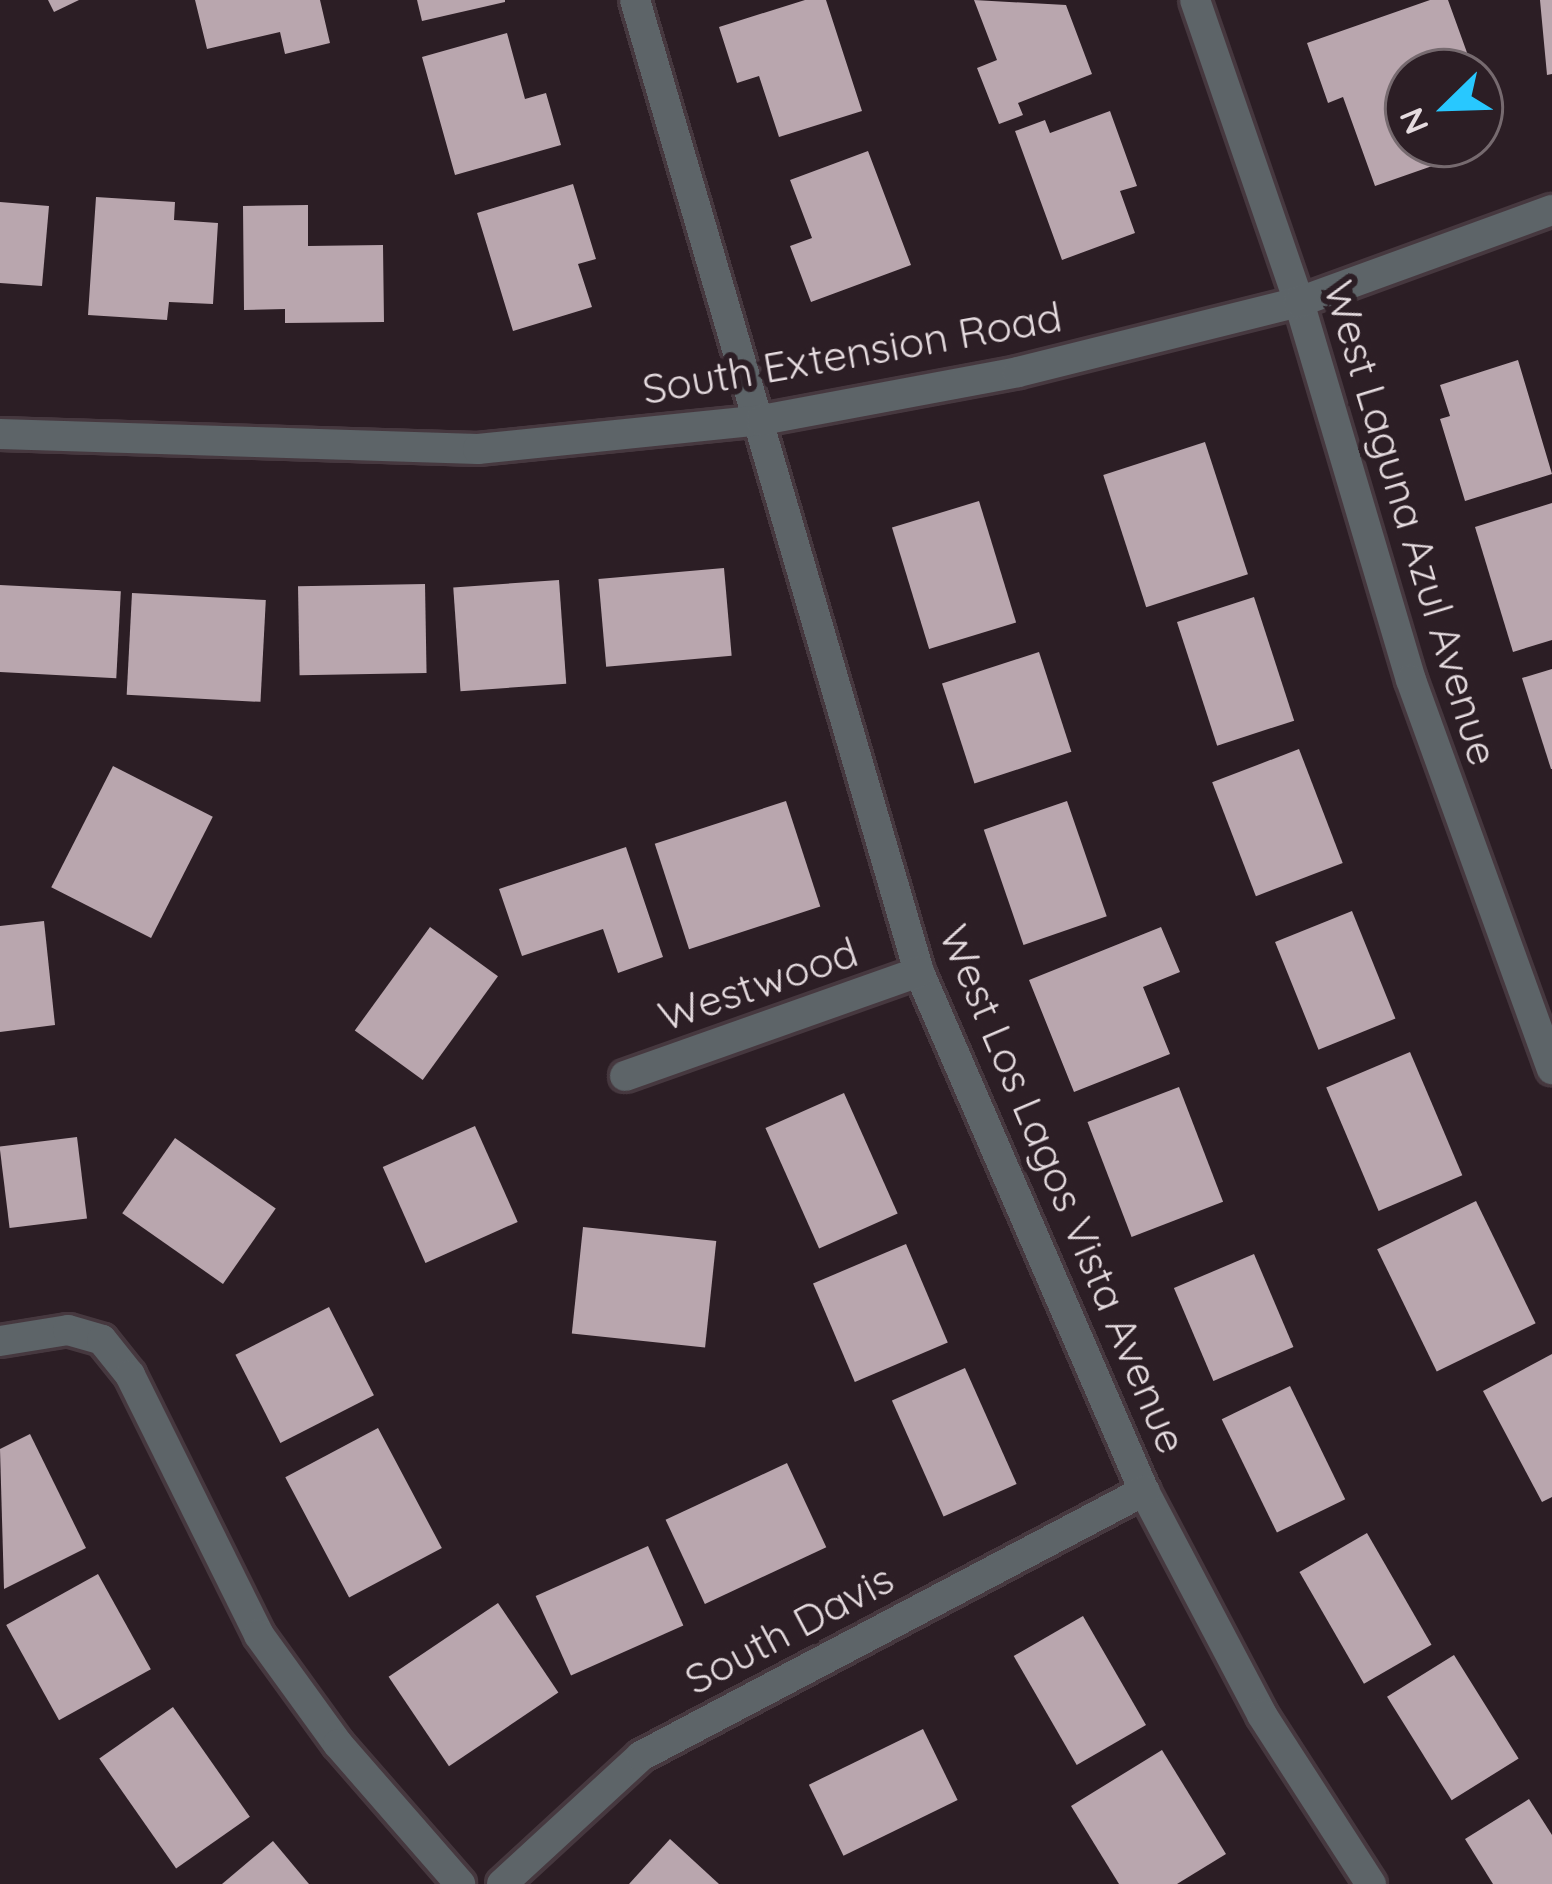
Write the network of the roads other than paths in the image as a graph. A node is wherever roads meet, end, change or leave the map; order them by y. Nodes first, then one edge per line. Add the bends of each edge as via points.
1 (635, 0) edge
2 (1195, 0) edge
3 (1552, 210) edge
4 (1299, 302) junction
5 (762, 420) junction
6 (0, 434) edge
7 (920, 972) junction
8 (1552, 1069) edge
9 (625, 1076) dead end
10 (0, 1341) edge
11 (1144, 1491) junction
12 (460, 1884) edge
13 (502, 1884) edge
14 (1372, 1884) edge

1 - 5 street, West Los Lagos Vista Avenue
2 - 4 street, West Laguna Azul Avenue
3 - 4 street, South Extension Road
4 - 5 street, South Extension Road via 1018,372
4 - 8 street, West Laguna Azul Avenue via 1411,680
5 - 6 street, South Extension Road via 478,449
5 - 7 street, West Los Lagos Vista Avenue
7 - 9 street, Westwood
7 - 11 street, West Los Lagos Vista Avenue
10 - 12 street via 68,1330 102,1340 130,1375 259,1635 338,1744
11 - 13 street, South Davis via 641,1756
11 - 14 street, West Los Lagos Vista Avenue via 1262,1715

